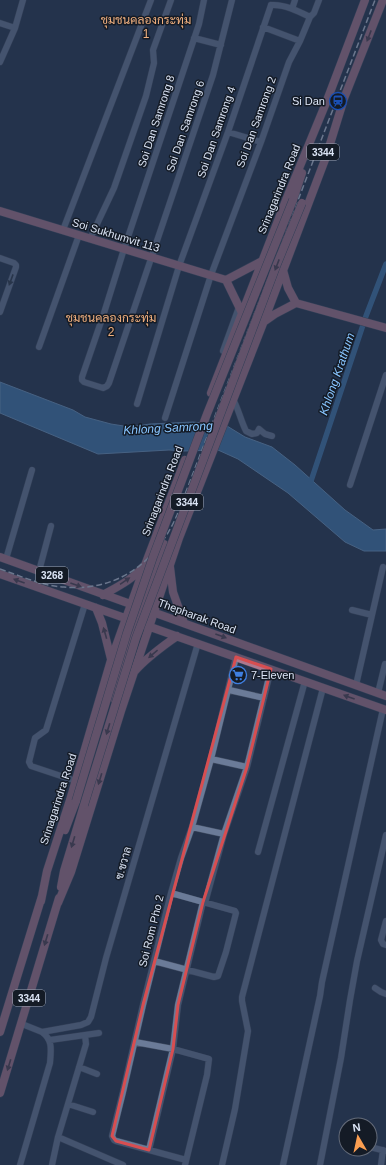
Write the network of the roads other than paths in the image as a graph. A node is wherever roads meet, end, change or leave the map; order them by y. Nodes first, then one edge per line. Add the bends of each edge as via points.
1 (15, 0) edge
2 (151, 0) edge
3 (171, 0) edge
4 (204, 0) edge
5 (232, 0) edge
6 (295, 0) edge
7 (319, 0) edge
8 (365, 0) edge
9 (383, 0) edge
10 (23, 1) edge
11 (270, 3) edge
12 (292, 9) junction
13 (310, 17) junction
14 (0, 23) edge
15 (263, 27) junction
16 (15, 28) junction
17 (194, 38) junction
18 (300, 41) junction
19 (221, 45) junction
20 (1, 55) edge
21 (0, 62) edge
22 (328, 98) junction
23 (343, 102) junction
24 (228, 132) junction
25 (261, 142) junction
26 (0, 211) edge
27 (62, 230) junction
28 (79, 235) junction
29 (90, 239) junction
30 (124, 248) junction
31 (150, 257) junction
32 (0, 258) edge
33 (262, 261) junction
34 (179, 266) junction
35 (283, 269) junction
36 (210, 275) junction
37 (226, 280) junction
38 (296, 303) junction
39 (240, 310) junction
40 (0, 312) edge
41 (267, 319) junction
42 (386, 328) edge
43 (39, 347) dead end
44 (386, 375) edge
45 (93, 385) joint
46 (207, 397) dead end
47 (137, 404) dead end
48 (165, 418) dead end
49 (272, 436) dead end
50 (32, 470) dead end
51 (350, 485) dead end
52 (51, 526) dead end
53 (159, 530) junction
54 (179, 538) junction
55 (164, 544) junction
56 (3, 558) edge
57 (170, 562) junction
58 (145, 564) junction
59 (383, 567) dead end
60 (39, 571) junction
61 (1, 576) edge
62 (103, 595) junction
63 (85, 604) junction
64 (131, 604) junction
65 (141, 607) junction
66 (96, 608) junction
67 (352, 610) dead end
68 (154, 612) junction
69 (372, 615) junction
70 (125, 618) junction
71 (136, 622) junction
72 (184, 623) junction
73 (149, 626) junction
74 (177, 636) junction
75 (198, 643) junction
76 (236, 657) junction
77 (111, 660) junction
78 (385, 664) dead end
79 (271, 669) junction
80 (132, 675) junction
81 (305, 681) junction
82 (356, 685) junction
83 (323, 688) junction
84 (228, 690) junction
85 (382, 694) edge
86 (112, 698) junction
87 (264, 698) junction
88 (98, 705) junction
89 (385, 710) edge
90 (121, 711) junction
91 (211, 759) junction
92 (247, 767) junction
93 (76, 781) junction
94 (192, 827) junction
95 (224, 834) junction
96 (386, 835) edge
97 (258, 852) dead end
98 (171, 893) junction
99 (41, 901) junction
100 (58, 903) junction
101 (204, 903) junction
102 (386, 921) edge
103 (386, 945) edge
104 (154, 961) junction
105 (186, 969) junction
106 (375, 988) dead end
107 (386, 994) edge
108 (22, 1024) junction
109 (0, 1032) edge
110 (42, 1032) junction
111 (99, 1033) dead end
112 (85, 1035) junction
113 (50, 1040) junction
114 (135, 1042) junction
115 (173, 1049) junction
116 (79, 1067) junction
117 (98, 1074) dead end
118 (0, 1094) edge
119 (68, 1104) junction
120 (93, 1112) dead end
121 (58, 1137) junction
122 (149, 1150) junction
123 (385, 1151) edge
124 (185, 1162) edge
125 (20, 1165) edge
126 (52, 1165) edge
127 (123, 1165) edge
128 (222, 1165) edge
129 (283, 1165) edge
130 (320, 1165) edge
131 (381, 1165) edge

1 - 10 street
2 - 27 street
3 - 29 street via 153,50 154,63 143,103 114,188
4 - 17 street, Soi Dan Samrong 8
5 - 19 street, Soi Dan Samrong 6
6 - 12 street
7 - 13 street, Soi Dan Samrong 2
8 - 22 main road, Srinagarindra Road / 3344
9 -> 23 main road, 3344
10 - 16 street
11 - 12 street
11 - 15 street, Soi Dan Samrong 4
12 - 13 street
13 - 18 street, Soi Dan Samrong 2
14 - 16 street
15 - 18 street
15 - 24 street, Soi Dan Samrong 4
16 - 20 street
17 - 19 street
17 - 30 street, Soi Dan Samrong 8
18 - 25 street, Soi Dan Samrong 2 via 288,62
19 - 31 street, Soi Dan Samrong 6
20 - 21 street
22 - 33 main road, Srinagarindra Road / 3344
22 - 99 main road, Srinagarindra Road / 3344, bridge via 293,200 232,350 153,557 126,633 76,801
23 - 35 main road, 3344 via 328,151
23 -> 100 main road, 3344, bridge via 277,264 136,638 64,871
24 - 25 street
24 - 34 street, Soi Dan Samrong 4
25 - 36 street, Soi Dan Samrong 2
26 - 27 main road, Soi Sukhumvit 113
27 - 28 main road, Soi Sukhumvit 113
28 - 29 main road, Soi Sukhumvit 113
28 - 43 street
29 - 30 main road, Soi Sukhumvit 113
30 - 31 main road, Soi Sukhumvit 113
30 - 45 street, Soi Dan Samrong 8 via 82,377 84,382
31 - 34 main road, Soi Sukhumvit 113
31 - 45 street, Soi Dan Samrong 6 via 109,383 103,388
32 -> 40 street via 16,265
33 - 37 main road
33 - 39 main road, Srinagarindra Road / 3344
34 - 36 main road, Soi Sukhumvit 113
34 - 47 street, Soi Dan Samrong 4
35 - 38 main road via 288,288
35 - 41 main road, 3344
36 - 37 main road, Soi Sukhumvit 113
36 - 48 street, Soi Dan Samrong 2
37 - 39 main road
38 - 41 main road
38 - 42 main road
39 - 46 street
39 - 53 main road, Srinagarindra Road / 3344 via 231,343
41 - 49 street via 233,403 238,409 246,431 252,434 257,433 259,429
41 - 54 main road, 3344 via 253,348
44 - 51 street
50 - 56 street
52 - 60 street
53 - 55 main road via 158,540
53 - 58 main road, Srinagarindra Road / 3344
54 - 55 main road via 173,544
54 - 57 main road, 3344
55 - 65 main road
56 - 60 main road, Thepharak Road / 3268
57 - 68 main road, 3344
57 - 72 main road via 173,592
62 -> 58 main road via 122,584
58 - 64 main road, Srinagarindra Road / 3344
59 - 69 street
60 -> 62 main road, Thepharak Road / 3268
63 -> 61 main road, 3268
62 - 64 main road, Thepharak Road / 3268
63 - 66 main road, 3268
63 - 93 street via 46,730 35,738 29,762 31,766
64 - 65 main road, Thepharak Road / 3268
64 - 70 main road, Srinagarindra Road / 3344
65 - 68 main road, Thepharak Road / 3268
65 - 71 main road
66 - 70 main road, 3268
77 -> 66 main road
67 - 69 street
68 - 72 main road, Thepharak Road / 3268
68 - 73 main road, 3344
69 - 82 street
70 - 71 main road, 3268
70 - 77 main road, Srinagarindra Road / 3344
71 - 73 main road, 3268
71 - 86 main road
72 -> 82 main road, Thepharak Road / 3268
73 - 74 main road, 3268
73 - 80 main road, 3344
74 - 75 main road, 3268
74 -> 80 main road via 141,664
75 - 76 main road, 3268
75 - 110 street, ซ.ชวาล via 91,1017 88,1022 81,1025
76 - 79 main road, 3268
76 - 84 street, Soi Rom Pho 2
77 - 88 main road, Srinagarindra Road / 3344
78 - 85 street
79 - 81 main road, 3268
79 - 87 street
80 - 90 main road, 3344
81 - 83 main road, 3268
81 - 97 street
82 - 85 main road, Thepharak Road / 3268
89 -> 83 main road, 3268
83 - 128 street via 243,991 242,1002 248,1031
84 - 87 street
84 - 91 street, Soi Rom Pho 2
86 - 88 main road via 103,699
86 - 90 main road via 119,704
87 - 92 street
88 - 93 main road, Srinagarindra Road / 3344
89 - 129 street
90 -> 100 main road, 3344 via 71,872
91 - 92 street
91 - 94 street, Soi Rom Pho 2
92 - 95 street
93 - 99 main road, Srinagarindra Road / 3344 via 46,871
94 - 95 street
94 - 98 street, Soi Rom Pho 2 via 180,858
95 - 101 street
96 - 130 street via 356,969
98 - 101 street
98 - 104 street, Soi Rom Pho 2
99 - 109 main road, Srinagarindra Road / 3344
100 -> 108 main road, 3344
101 - 105 street
101 - 105 street via 236,912 226,952 220,973 216,977
102 - 103 street via 381,940
104 - 105 street
104 - 114 street, Soi Rom Pho 2
105 - 115 street via 177,1011
106 - 107 street
108 - 110 street
108 -> 118 main road, 3344
110 - 113 street
111 - 112 street
112 - 113 street
112 - 116 street via 86,1044
113 - 125 street via 50,1063
114 - 115 street
114 - 122 street, Soi Rom Pho 2 via 113,1138
115 - 122 street
115 - 124 street via 207,1058 209,1061
116 - 117 street
116 - 119 street
119 - 120 street
119 - 121 street
121 - 126 street
121 - 127 street
122 - 124 street, Soi Rom Pho 2
123 - 131 street

